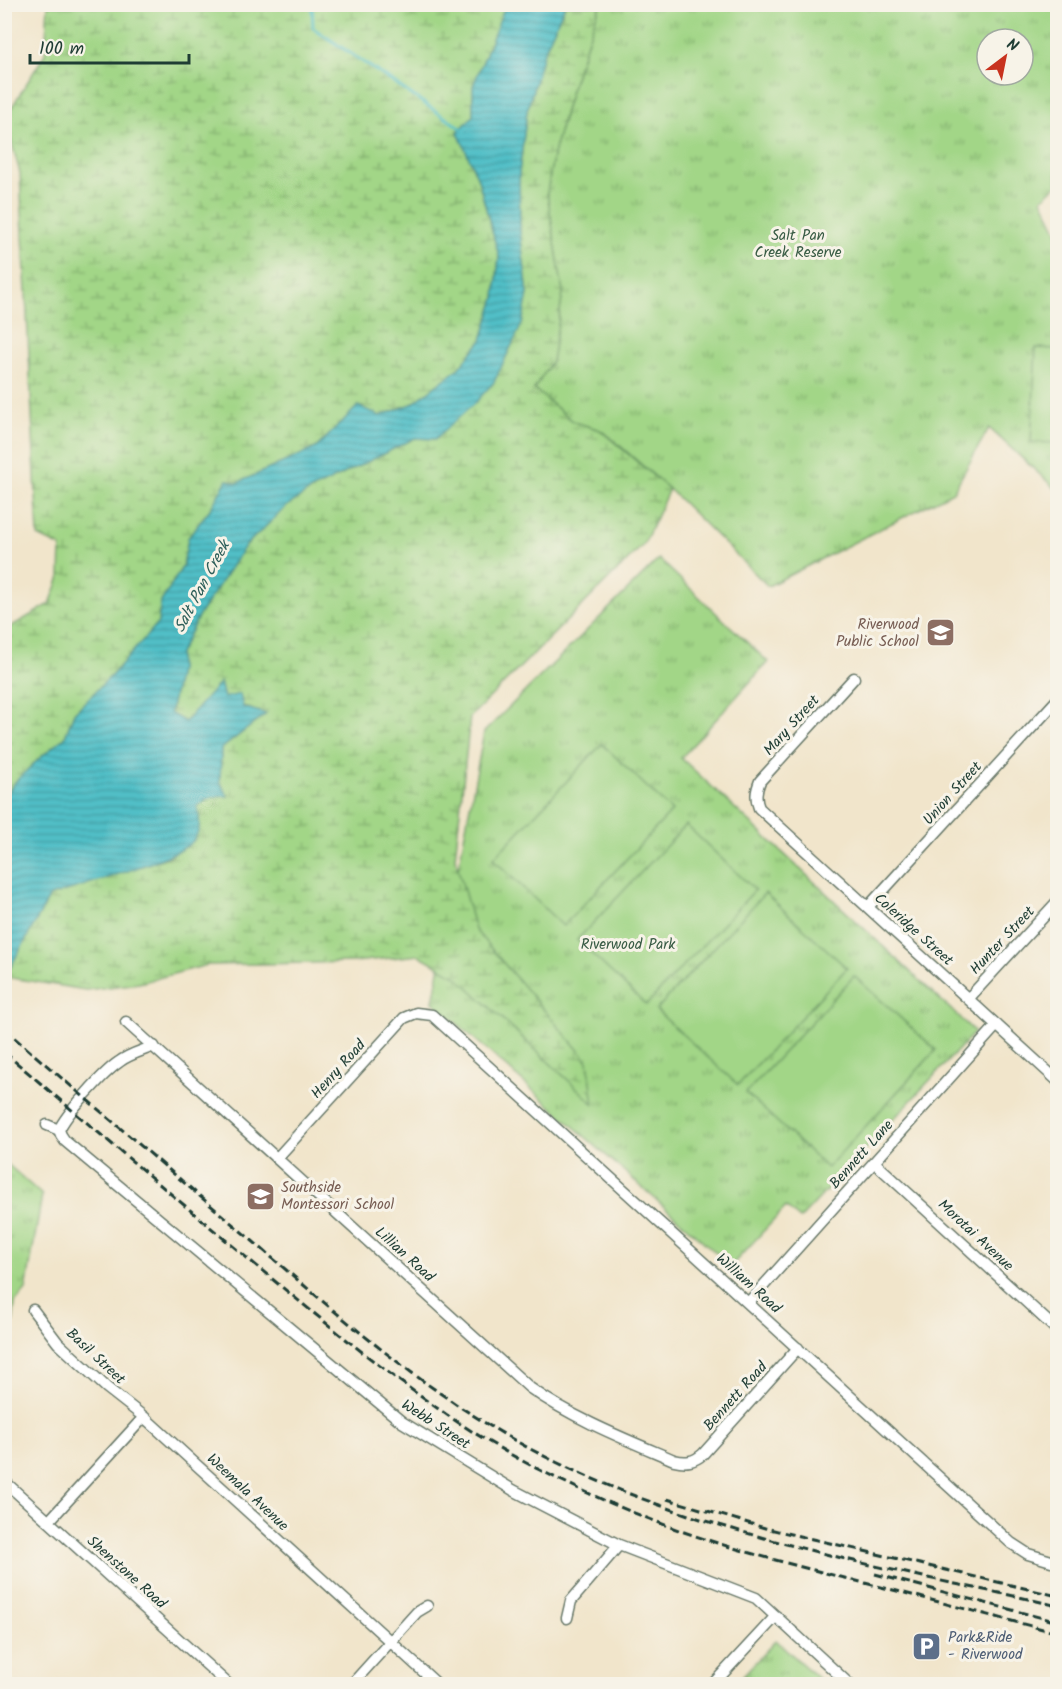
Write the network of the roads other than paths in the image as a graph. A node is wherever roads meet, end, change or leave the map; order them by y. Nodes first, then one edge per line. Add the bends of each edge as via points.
1 (854, 678) dead end
2 (1058, 699) edge
3 (756, 795) joint
4 (868, 907) junction
5 (1056, 907) edge
6 (968, 999) junction
7 (427, 1013) joint
8 (126, 1022) dead end
9 (997, 1025) junction
10 (154, 1046) junction
11 (1058, 1081) edge
12 (48, 1125) dead end
13 (59, 1130) junction
14 (277, 1158) junction
15 (874, 1162) junction
16 (748, 1303) junction
17 (33, 1310) dead end
18 (1058, 1331) edge
19 (798, 1348) junction
20 (144, 1417) junction
21 (693, 1461) joint
22 (4, 1481) edge
23 (49, 1521) junction
24 (619, 1545) junction
25 (1058, 1563) edge
26 (427, 1606) dead end
27 (776, 1616) junction
28 (567, 1618) dead end
29 (390, 1642) junction
30 (228, 1684) edge
31 (352, 1684) edge
32 (437, 1684) edge
33 (713, 1684) edge
34 (849, 1684) edge

1 - 3 street, Mary Street via 760,781
2 - 4 street, Union Street
3 - 4 street, Coleridge Street via 765,814
4 - 6 street, Coleridge Street
5 - 6 street, Hunter Street
6 - 9 street, Coleridge Street
7 - 14 street, Henry Road via 405,1018
7 - 16 street, William Road
8 - 10 street, Lillian Road
9 - 11 street, Coleridge Street
9 - 15 street, Bennett Lane
10 - 13 street via 111,1068
10 - 14 street, Lillian Road
12 - 13 street, Webb Street
13 - 24 street, Webb Street via 66,1141 402,1422 513,1490
14 - 21 street, Lillian Road via 530,1388 566,1410 674,1460
15 - 16 street, Bennett Lane
15 - 18 street, Morotai Avenue
16 - 19 street, William Road
17 - 20 street, Basil Street via 58,1344
19 - 21 street, Bennett Road
19 - 25 street, William Road via 1011,1543 1028,1554
20 - 23 street
20 - 29 street, Weemala Avenue
22 - 23 street, Shenstone Road
23 - 30 street, Shenstone Road
24 - 27 street, Webb Street via 756,1598
24 - 28 street via 571,1601
26 - 29 street
27 - 33 street
27 - 34 street, Webb Street
29 - 31 street
29 - 32 street, Weemala Avenue

